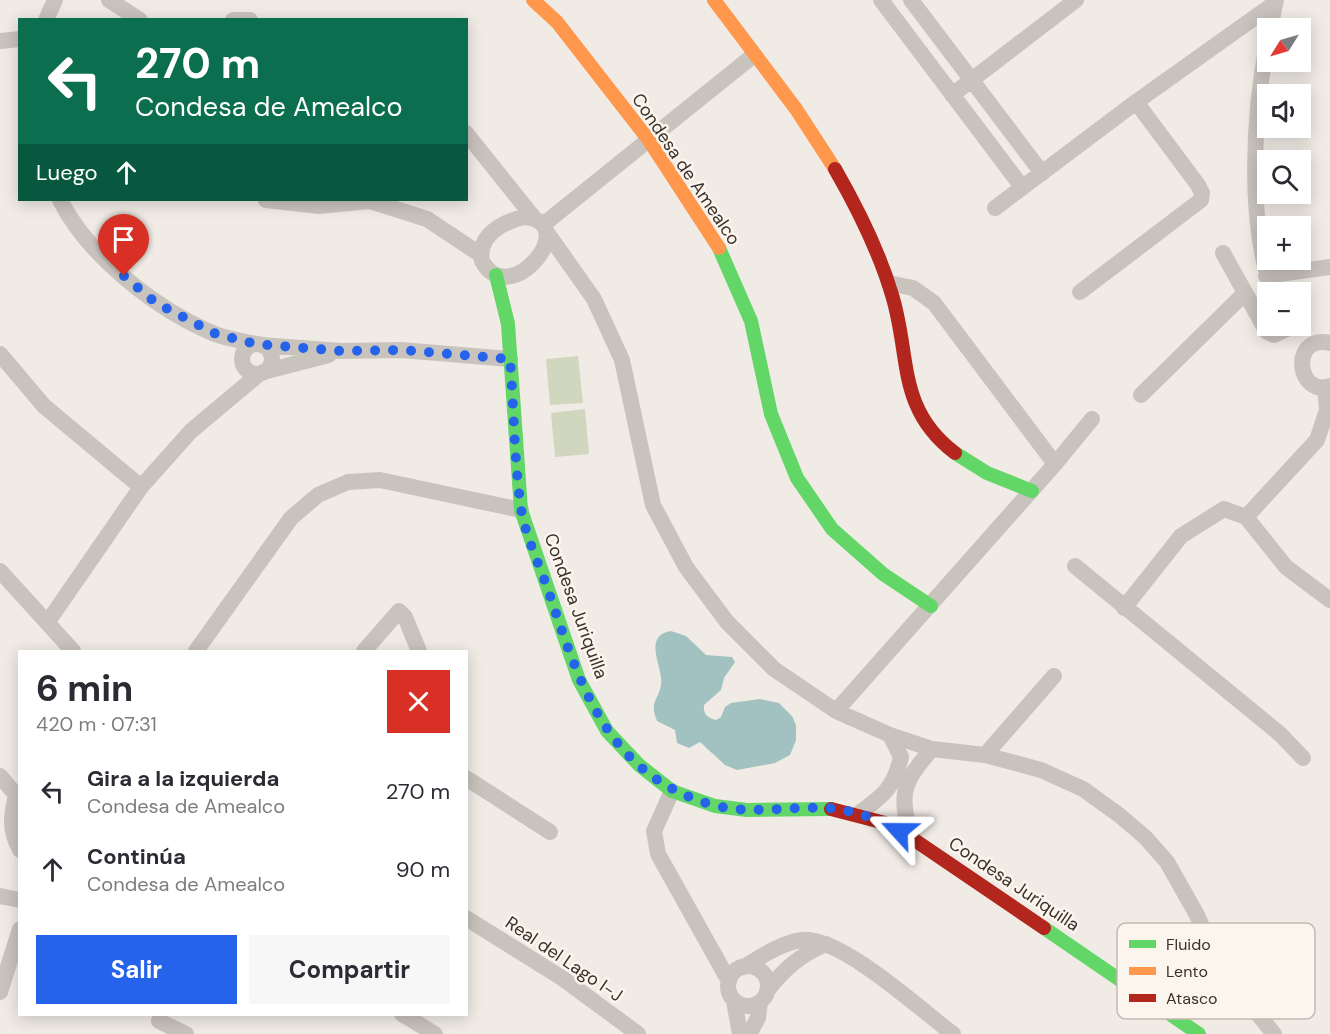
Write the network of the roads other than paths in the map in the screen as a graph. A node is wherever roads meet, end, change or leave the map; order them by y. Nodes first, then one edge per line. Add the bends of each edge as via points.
1 (55, 0) edge
2 (109, 0) edge
3 (533, 0) edge
4 (714, 0) edge
5 (881, 0) edge
6 (911, 0) edge
7 (1076, 0) edge
8 (1276, 2) edge
9 (47, 18) edge
10 (137, 18) edge
11 (1272, 18) edge
12 (18, 39) edge
13 (0, 41) edge
14 (754, 55) junction
15 (1261, 72) edge
16 (972, 80) junction
17 (952, 95) junction
18 (1136, 102) junction
19 (468, 135) edge
20 (648, 139) junction
21 (1042, 173) junction
22 (1022, 187) junction
23 (61, 201) edge
24 (275, 201) edge
25 (370, 201) edge
26 (370, 201) edge
27 (995, 208) dead end
28 (542, 225) junction
29 (1223, 253) dead end
30 (481, 255) junction
31 (1330, 267) edge
32 (496, 275) junction
33 (1266, 276) junction
34 (1269, 282) edge
35 (889, 283) junction
36 (1080, 292) dead end
37 (1245, 293) junction
38 (1257, 314) edge
39 (216, 334) junction
40 (1291, 336) edge
41 (1330, 343) edge
42 (258, 345) junction
43 (341, 351) junction
44 (0, 354) edge
45 (1302, 356) junction
46 (510, 359) junction
47 (252, 370) junction
48 (1328, 387) edge
49 (1141, 395) dead end
50 (1092, 419) dead end
51 (1327, 427) edge
52 (1055, 464) junction
53 (141, 487) junction
54 (1032, 490) junction
55 (521, 510) junction
56 (1246, 517) junction
57 (1075, 566) dead end
58 (0, 571) edge
59 (1330, 600) edge
60 (931, 606) junction
61 (1124, 608) junction
62 (47, 623) junction
63 (72, 650) edge
64 (197, 650) edge
65 (365, 650) edge
66 (419, 650) edge
67 (1054, 676) dead end
68 (836, 711) junction
69 (890, 735) junction
70 (932, 749) junction
71 (985, 755) junction
72 (1304, 758) dead end
73 (0, 776) edge
74 (471, 780) edge
75 (672, 791) junction
76 (18, 796) edge
77 (858, 814) junction
78 (550, 832) dead end
79 (912, 839) junction
80 (18, 847) edge
81 (0, 896) edge
82 (18, 900) edge
83 (468, 919) edge
84 (1201, 923) edge
85 (18, 935) edge
86 (826, 944) junction
87 (744, 967) junction
88 (1117, 978) edge
89 (729, 981) junction
90 (0, 992) edge
91 (764, 997) junction
92 (734, 1001) junction
93 (405, 1016) edge
94 (1178, 1019) edge
95 (159, 1023) edge
96 (186, 1034) edge
97 (435, 1034) edge
98 (638, 1034) edge
99 (740, 1034) edge
100 (749, 1034) edge
101 (953, 1034) edge
102 (1199, 1034) edge

1 - 9 street
2 - 10 street
3 - 20 street, Condesa de Amealco via 556,22
4 - 14 street
5 - 17 street
6 - 16 street
7 - 16 street
8 - 11 street
8 - 18 street
12 - 13 street
14 - 20 street
14 - 35 street via 821,147 857,210
15 - 33 street via 1256,149 1258,230
16 - 17 street
16 - 21 street
17 - 22 street
18 - 21 street
18 - 36 street via 1198,185 1201,200
19 - 28 street
20 - 28 street
20 - 60 street, Condesa de Amealco via 717,244 751,321 771,414 797,478 832,529 883,574
21 - 22 street
22 - 27 street
23 - 39 street via 108,263 156,303
24 - 25 street, Condesa Juriquilla via 319,206
26 - 30 street, Condesa Juriquilla via 427,219
28 - 30 street via 525,217 503,223 489,236
28 - 32 street via 544,248 530,267 510,276
28 - 68 street via 594,299 622,360 653,505 686,567 727,622 774,669
29 - 37 street
30 - 32 street, Condesa Juriquilla via 488,270
31 - 33 street
32 - 46 street, Condesa Juriquilla via 508,324
33 - 34 street
35 - 52 street via 913,288 934,303
35 - 54 street via 909,391 925,423 950,451 975,468
37 - 38 street
37 - 49 street
39 - 42 street
39 - 47 street
40 - 45 street
41 - 45 street via 1310,346
42 - 43 street
42 - 47 street via 246,349
42 - 47 street via 269,351 271,361
43 - 46 street via 401,350
43 - 47 street
44 - 53 street via 44,405
45 - 48 street via 1302,371 1311,384
46 - 55 street, Condesa Juriquilla
47 - 53 street
48 - 51 street
50 - 52 street
51 - 56 street
52 - 54 street
53 - 62 street
54 - 60 street
55 - 64 street via 380,480 348,482 318,495 291,518
55 - 75 street, Condesa Juriquilla via 579,680 607,731 639,765
56 - 59 street via 1286,567
56 - 61 street via 1224,509 1181,536
57 - 61 street
58 - 62 street
60 - 68 street
61 - 72 street via 1280,734
62 - 63 street
65 - 66 street via 399,611
67 - 71 street
68 - 69 street
69 - 70 street
69 - 77 street via 901,757 896,779 882,796
70 - 71 street
70 - 79 street via 912,772 903,795
71 - 84 street via 1041,770 1083,789 1119,815 1167,862
73 - 76 street
74 - 78 street
75 - 77 street, Condesa Juriquilla via 715,806 747,810 827,808
75 - 89 street via 654,831 658,854
76 - 80 street via 10,819
77 - 79 street, Condesa Juriquilla via 885,823
79 - 88 street, Condesa Juriquilla
81 - 82 street
83 - 98 street, Real del Lago I-J via 562,978
85 - 90 street
86 - 87 street via 805,940 788,943
86 - 91 street via 803,954 782,972
86 - 101 street via 850,955
87 - 89 street via 732,974
87 - 91 street via 751,966 762,973 768,984
89 - 92 street
91 - 92 street via 752,1006
91 - 100 street
92 - 99 street
93 - 97 street
94 - 102 street, Condesa Juriquilla
95 - 96 street

